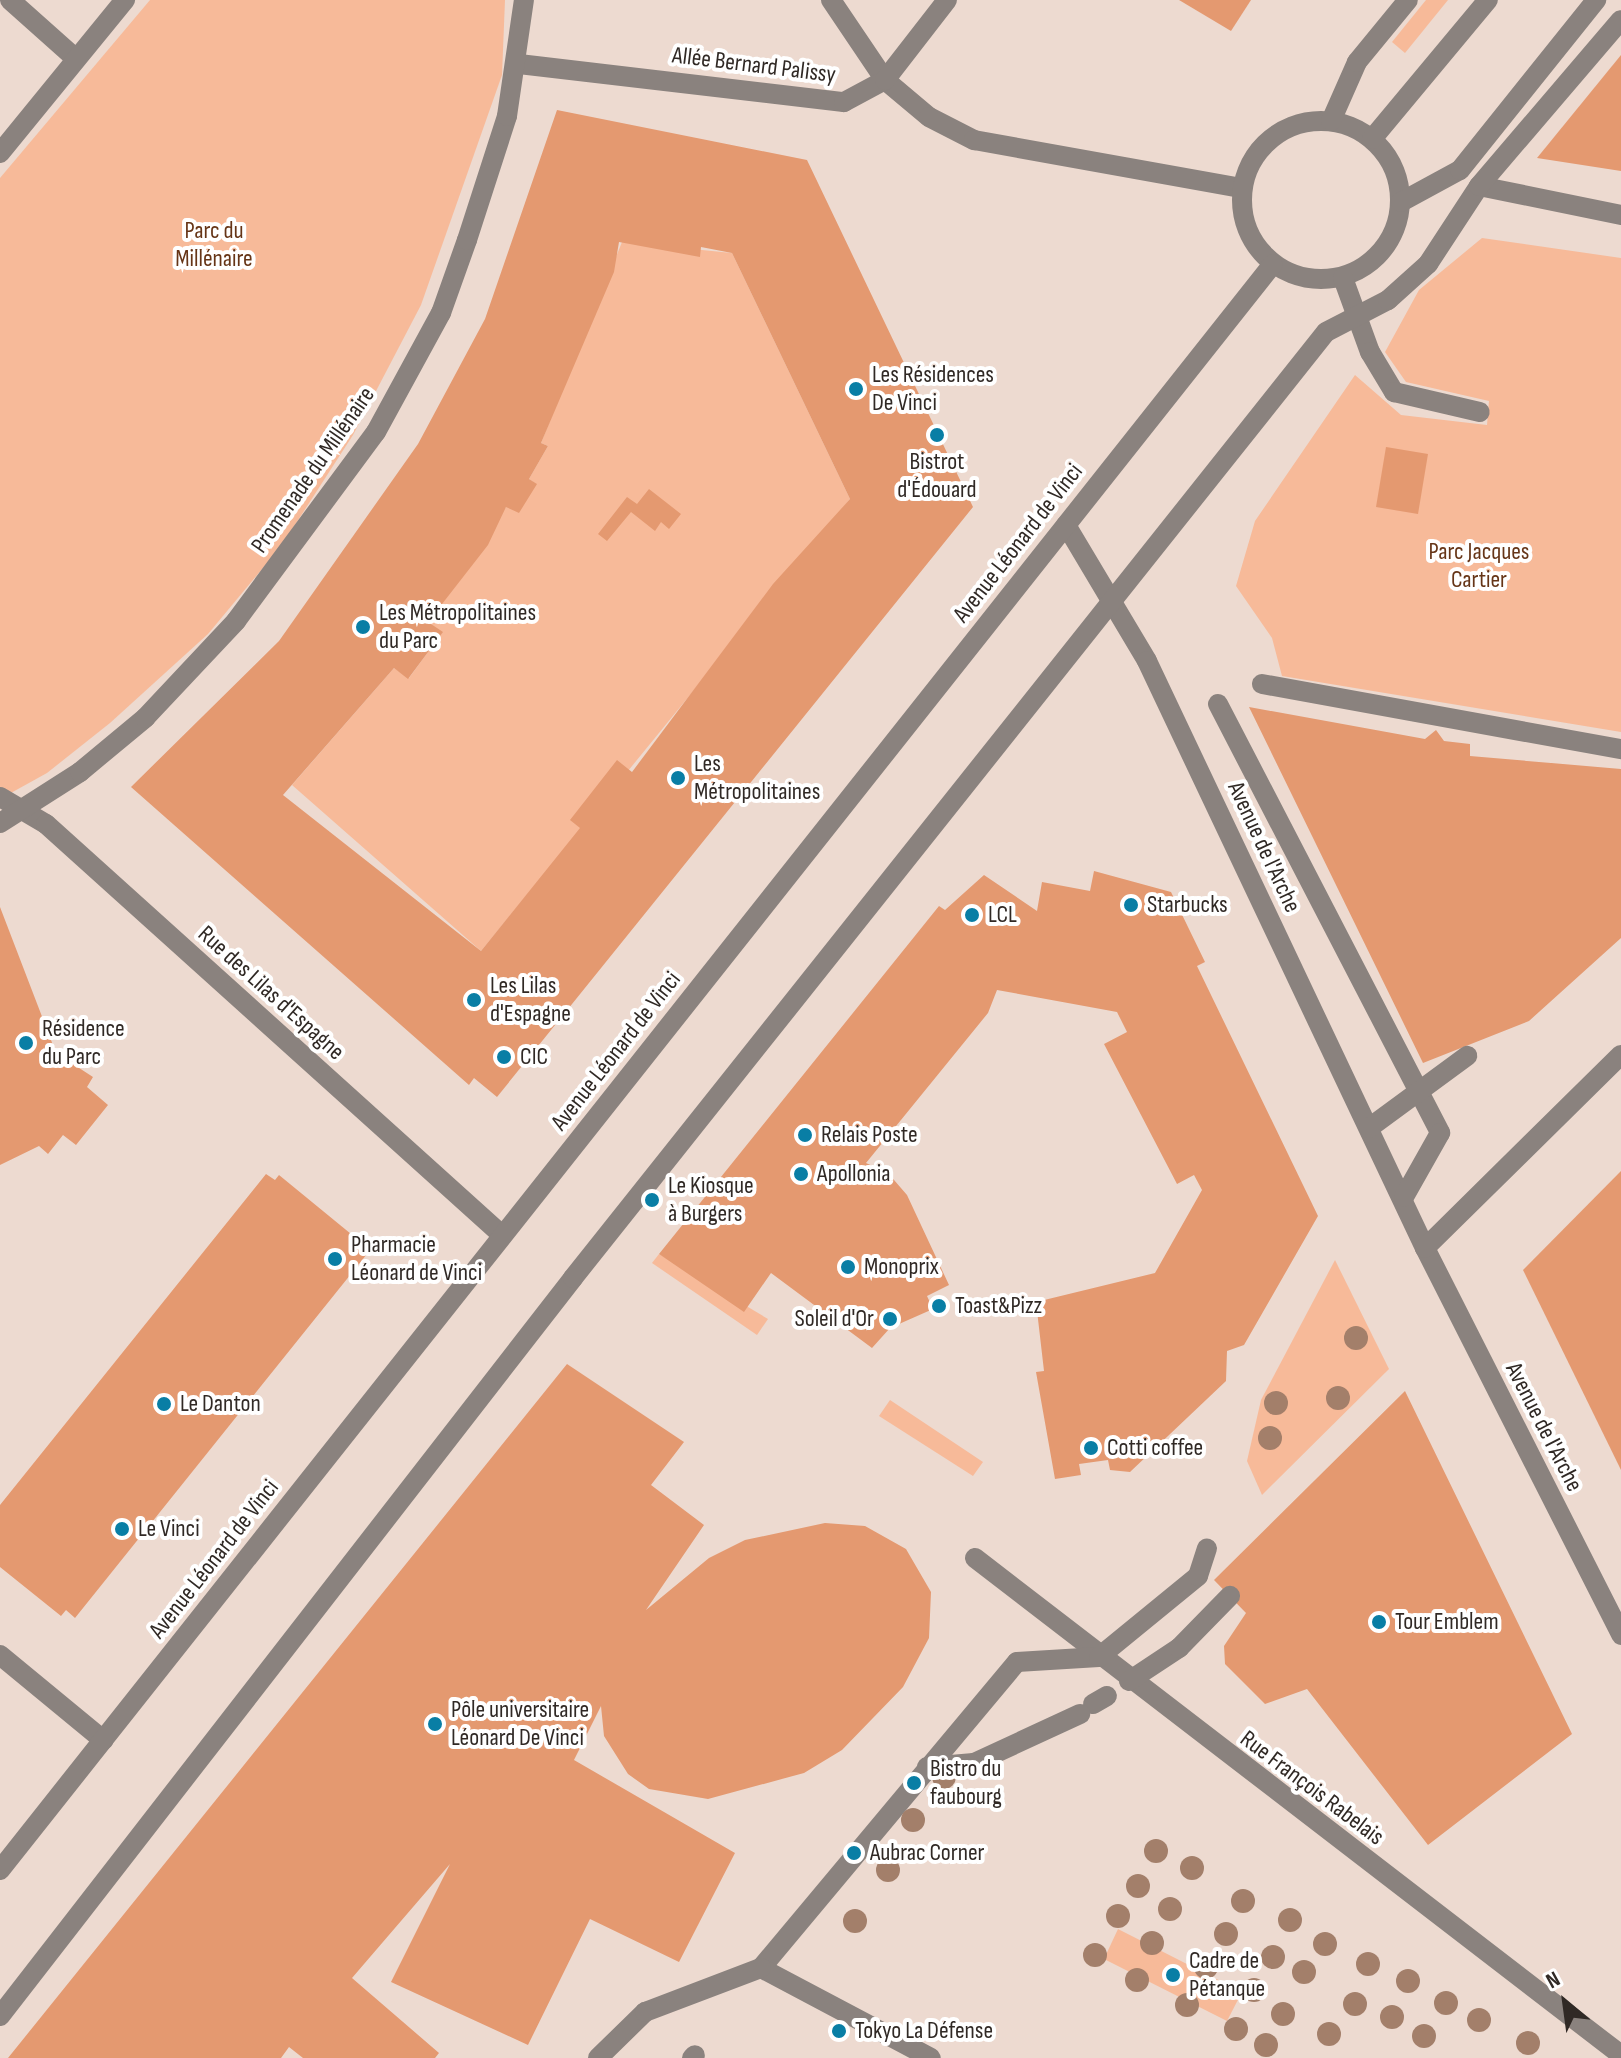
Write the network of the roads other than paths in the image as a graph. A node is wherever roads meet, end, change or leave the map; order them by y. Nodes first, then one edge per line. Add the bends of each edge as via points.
1 (10, 0) edge
2 (125, 0) edge
3 (524, 0) edge
4 (831, 0) edge
5 (947, 0) edge
6 (1408, 0) edge
7 (1488, 0) edge
8 (1596, 0) edge
9 (1621, 20) edge
10 (74, 57) junction
11 (519, 64) junction
12 (885, 80) junction
13 (1331, 121) junction
14 (1372, 139) junction
15 (0, 153) edge
16 (1479, 186) junction
17 (1242, 188) junction
18 (1401, 202) junction
19 (1621, 215) edge
20 (1273, 264) junction
21 (1343, 278) junction
22 (1358, 319) junction
23 (1480, 412) dead end
24 (1066, 525) junction
25 (1113, 597) junction
26 (1262, 684) dead end
27 (1218, 704) dead end
28 (1621, 749) edge
29 (0, 797) edge
30 (24, 812) junction
31 (0, 823) edge
32 (1621, 1055) edge
33 (1467, 1056) dead end
34 (1419, 1093) junction
35 (1369, 1128) junction
36 (1404, 1197) junction
37 (502, 1235) junction
38 (1425, 1248) junction
39 (1207, 1548) dead end
40 (975, 1558) dead end
41 (1230, 1596) dead end
42 (1621, 1635) edge
43 (0, 1655) edge
44 (1099, 1657) junction
45 (1129, 1681) junction
46 (1093, 1705) dead end
47 (103, 1740) junction
48 (927, 1767) junction
49 (0, 1870) edge
50 (761, 1968) junction
51 (0, 2016) edge
52 (1621, 2055) edge
53 (598, 2058) edge
54 (931, 2058) edge

1 - 10 street
2 - 10 street
3 - 11 street, Promenade du Millénaire
4 - 12 street
5 - 12 street
6 - 13 street via 1357,62
7 - 14 street
8 - 18 street via 1460,170
9 - 16 street
10 - 15 street
11 - 12 street, Allée Bernard Palissy via 844,102
11 - 30 street, Promenade du Millénaire via 441,313 376,432 227,631 145,718
12 - 17 street via 929,117 974,140
13 - 14 street
13 - 17 street via 1301,123 1273,137
14 - 18 street via 1398,179
16 - 19 street
16 - 22 street via 1428,264
17 - 20 street via 1247,231
18 - 21 street via 1384,249
20 - 21 street via 1295,276
20 - 24 street, Avenue Léonard de Vinci
21 - 22 street
22 - 23 street via 1394,392
22 - 25 street via 1326,332
24 - 25 street, Avenue de l'Arche
24 - 37 street, Avenue Léonard de Vinci
25 - 35 street, Avenue de l'Arche
25 - 51 street
26 - 28 street
27 - 34 street, Avenue de l'Arche
29 - 30 street, Rue des Lilas d'Espagne
30 - 31 street, Promenade du Millénaire
30 - 37 street, Rue des Lilas d'Espagne via 46,824
32 - 38 street
33 - 34 street
34 - 35 street
34 - 36 street, Avenue de l'Arche via 1440,1133
35 - 36 street, Avenue de l'Arche
36 - 38 street, Avenue de l'Arche
37 - 47 street, Avenue Léonard de Vinci
38 - 42 street, Avenue de l'Arche
39 - 44 street via 1198,1576
40 - 44 street, Rue François Rabelais
41 - 45 street via 1179,1648
43 - 47 street
44 - 45 street, Rue François Rabelais
44 - 48 street via 1017,1662
45 - 52 street, Rue François Rabelais
46 - 48 street via 974,1763
47 - 49 street, Avenue Léonard de Vinci
48 - 50 street
50 - 53 street via 645,2012
50 - 54 street

